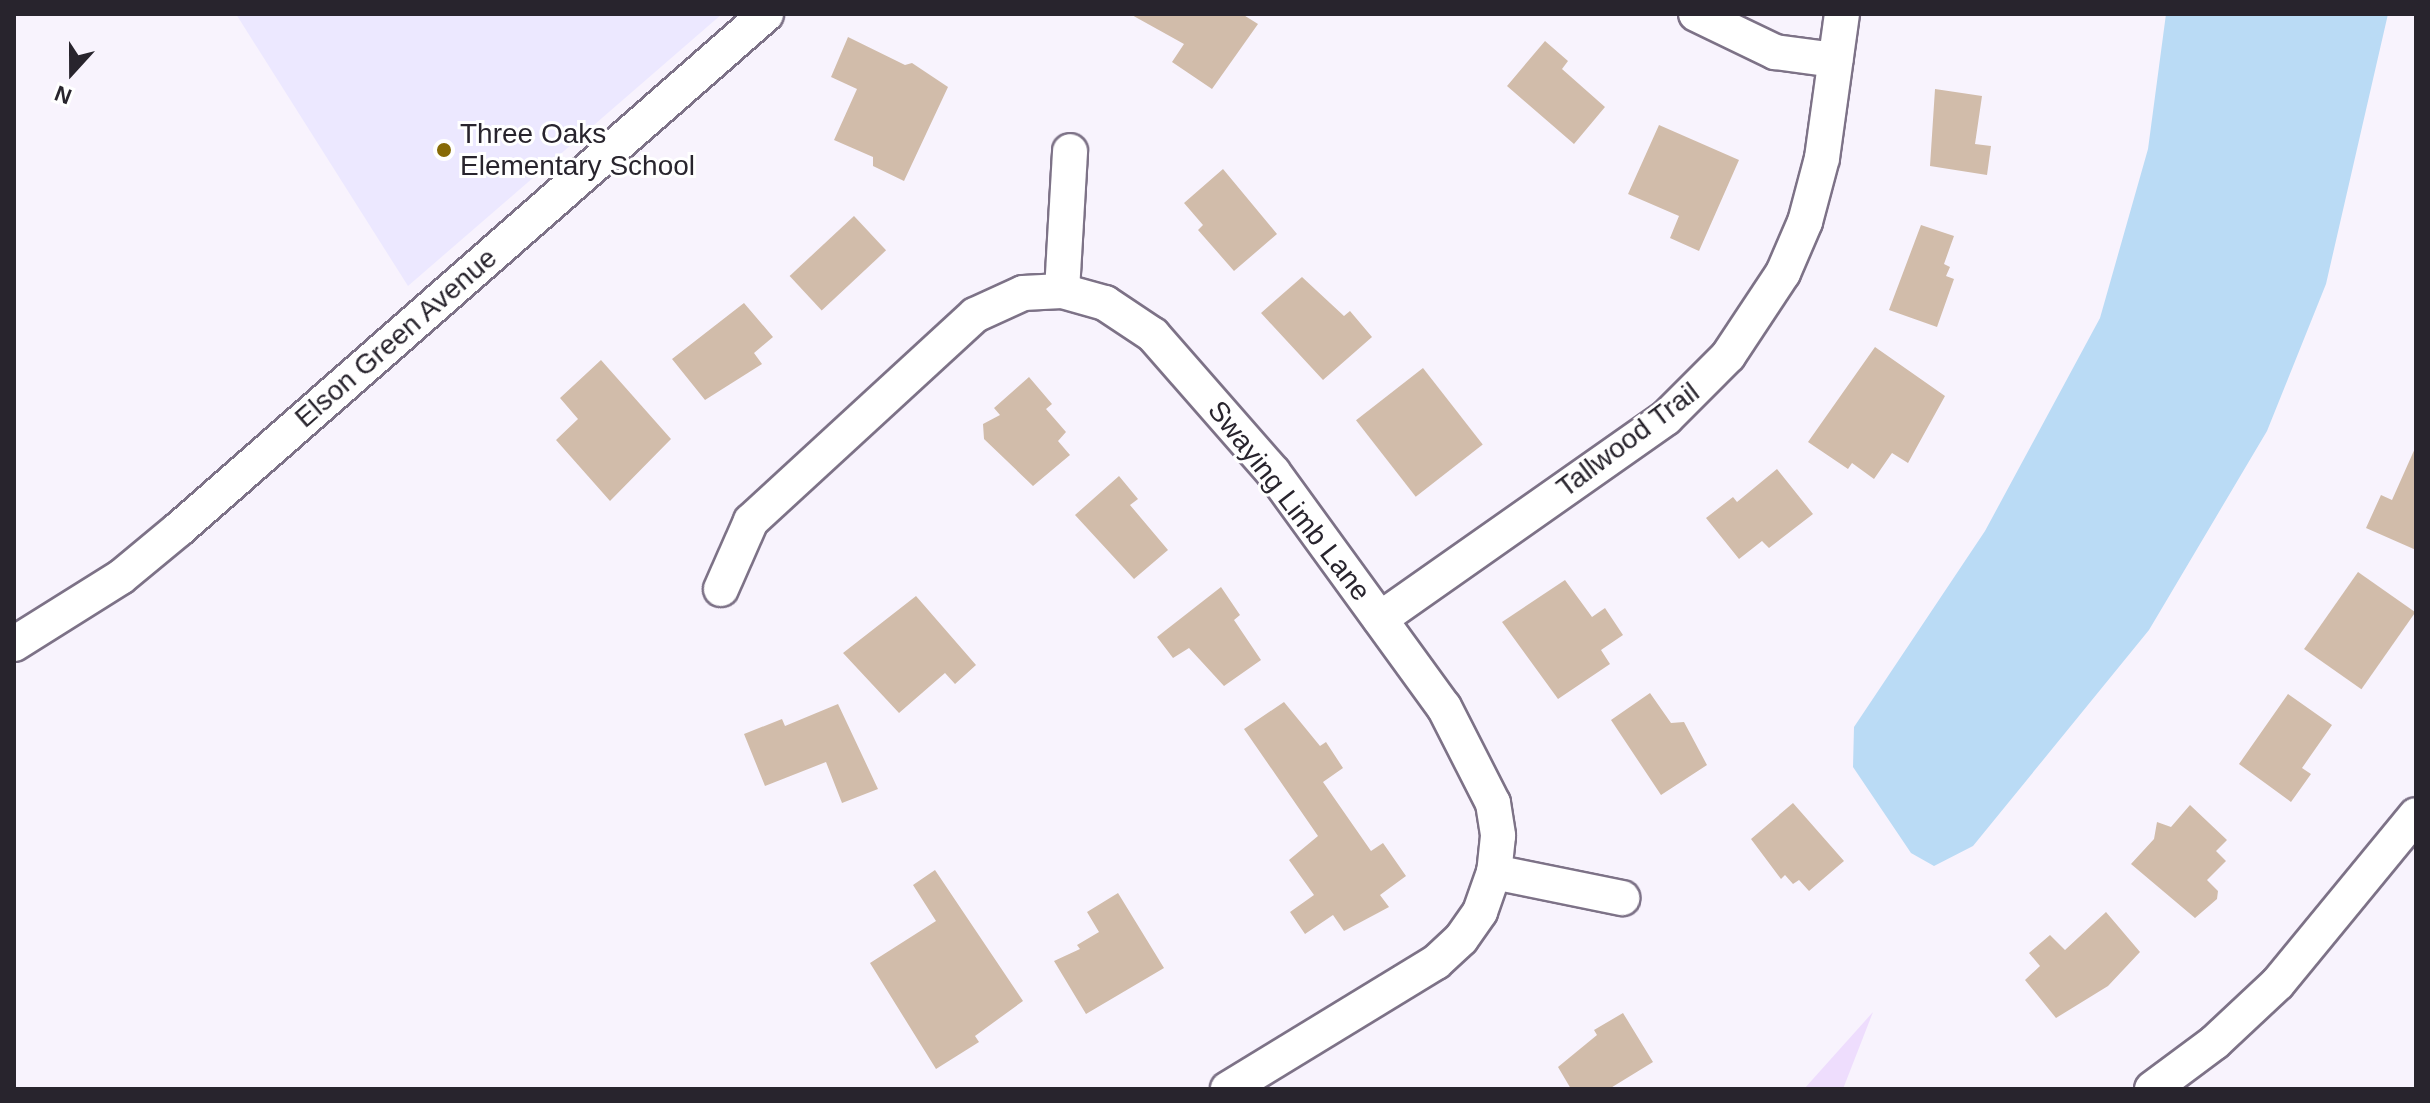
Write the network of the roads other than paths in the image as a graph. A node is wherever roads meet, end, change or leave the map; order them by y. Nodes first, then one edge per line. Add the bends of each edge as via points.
1 (766, 14) edge
2 (1696, 14) edge
3 (1842, 14) edge
4 (1835, 60) junction
5 (1070, 151) dead end
6 (1062, 291) junction
7 (721, 589) dead end
8 (1380, 619) junction
9 (14, 644) edge
10 (2416, 815) edge
11 (1494, 872) junction
12 (1622, 898) dead end
13 (1228, 1089) edge
14 (2152, 1089) edge

1 - 9 street, Elson Green Avenue via 179,529 121,577
2 - 4 street via 1775,52
3 - 4 street, Tallwood Trail
4 - 8 street, Tallwood Trail via 1822,158 1805,222 1783,273 1728,356 1666,418
5 - 6 street
6 - 7 street, Swaying Limb Lane via 1023,293 975,315 751,521
6 - 8 street, Swaying Limb Lane via 1105,303 1153,335 1273,472
8 - 11 street, Swaying Limb Lane via 1444,707 1475,762 1493,803
10 - 14 street via 2278,983 2215,1042
11 - 12 street
11 - 13 street, Swaying Limb Lane via 1480,912 1436,962

